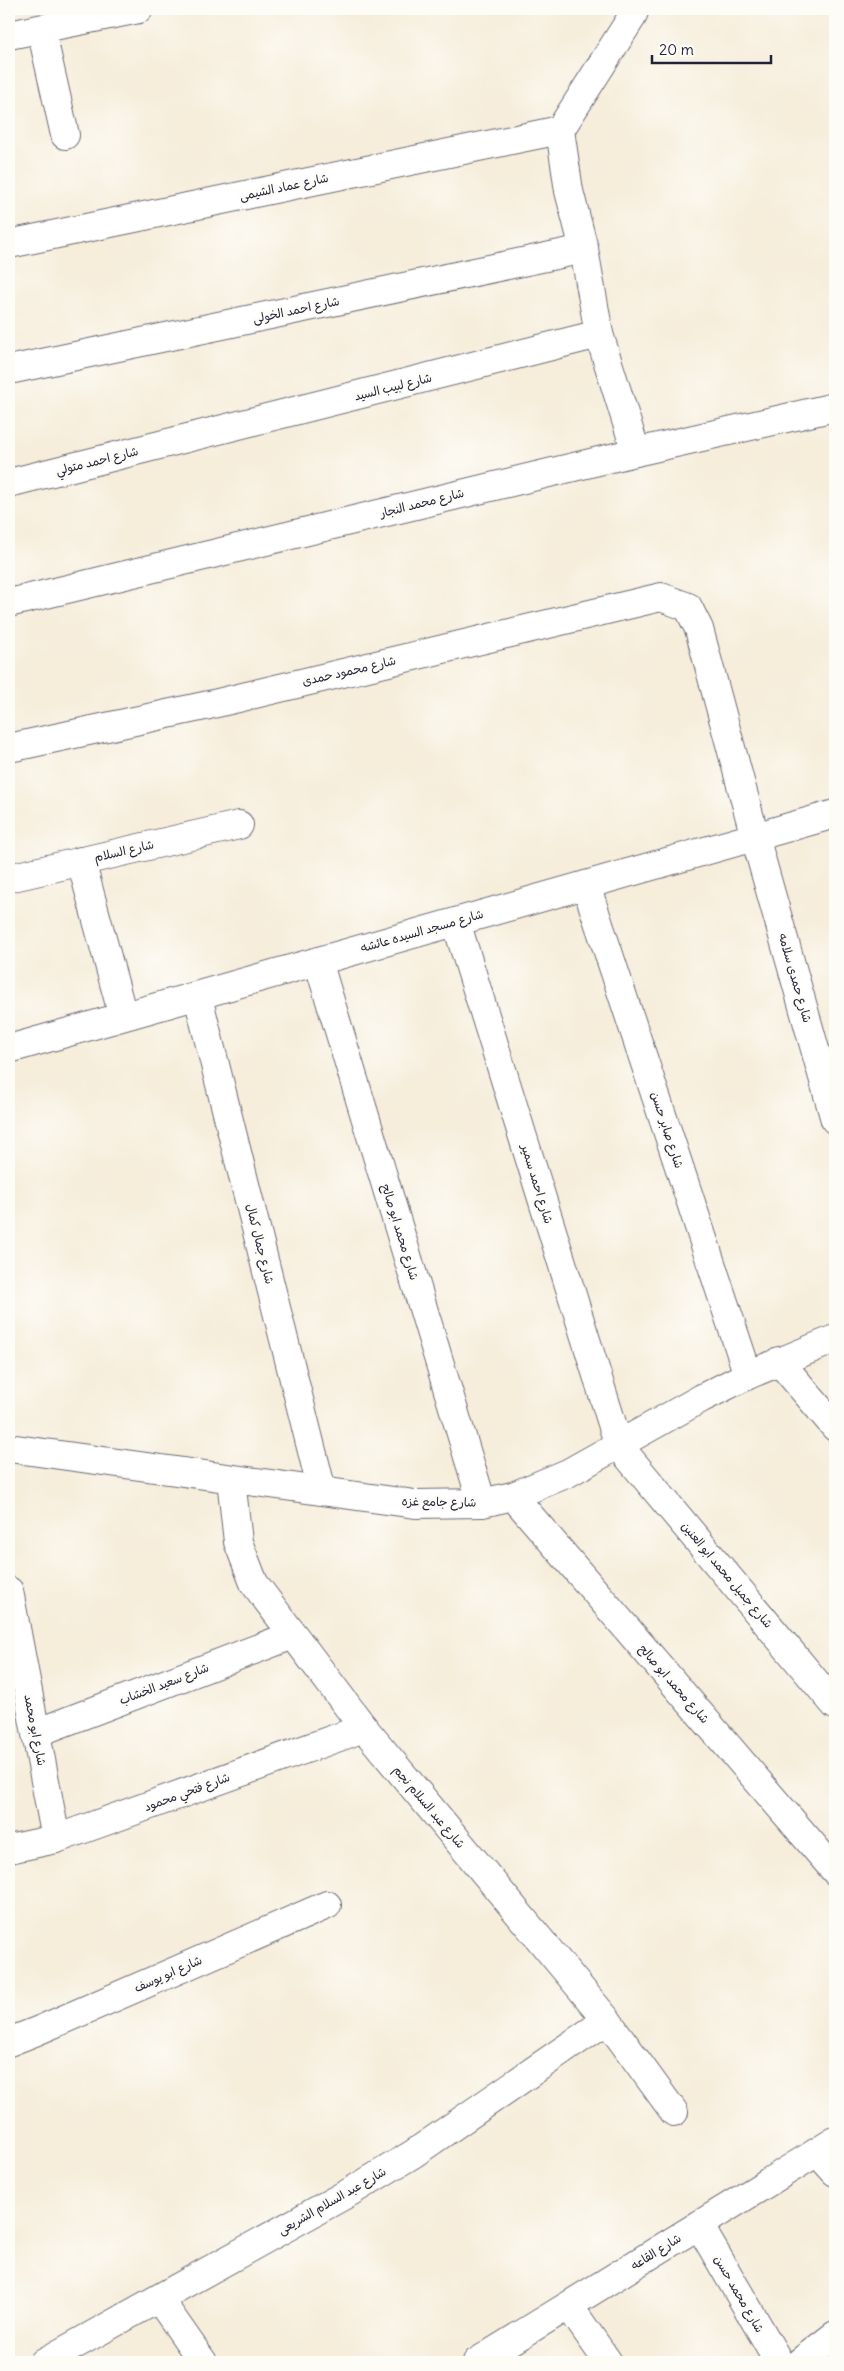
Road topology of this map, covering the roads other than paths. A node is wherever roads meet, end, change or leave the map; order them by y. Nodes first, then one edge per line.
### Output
1 (140, 9) edge
2 (634, 9) edge
3 (41, 29) junction
4 (9, 35) edge
5 (560, 130) junction
6 (66, 135) dead end
7 (9, 244) edge
8 (584, 250) junction
9 (600, 334) junction
10 (9, 370) edge
11 (835, 407) edge
12 (186, 440) joint
13 (636, 452) junction
14 (9, 483) edge
15 (9, 603) edge
16 (688, 607) joint
17 (9, 748) edge
18 (835, 814) edge
19 (239, 825) dead end
20 (755, 837) junction
21 (82, 861) junction
22 (9, 878) edge
23 (586, 885) junction
24 (456, 922) junction
25 (318, 961) junction
26 (198, 997) junction
27 (123, 1016) junction
28 (9, 1049) edge
29 (835, 1120) edge
30 (835, 1339) edge
31 (779, 1362) junction
32 (748, 1375) junction
33 (835, 1427) edge
34 (619, 1446) junction
35 (9, 1448) edge
36 (231, 1479) junction
37 (322, 1491) junction
38 (514, 1496) junction
39 (482, 1503) junction
40 (9, 1591) edge
41 (293, 1636) junction
42 (835, 1705) edge
43 (364, 1728) junction
44 (36, 1733) junction
45 (56, 1838) junction
46 (9, 1849) edge
47 (835, 1871) edge
48 (327, 1905) dead end
49 (607, 2020) junction
50 (9, 2042) edge
51 (674, 2112) dead end
52 (826, 2146) edge
53 (835, 2172) edge
54 (699, 2225) junction
55 (159, 2299) junction
56 (569, 2306) junction
57 (835, 2335) edge
58 (44, 2362) edge
59 (203, 2362) edge
60 (477, 2362) edge
61 (608, 2362) edge
62 (779, 2362) edge
63 (800, 2362) edge

1 - 3 street
2 - 5 street
3 - 4 street
3 - 6 street
5 - 7 street, شارع عماد الشيمى
5 - 8 street
8 - 9 street
8 - 10 street, شارع احمد الخولى
9 - 12 street, شارع لبيب السيد
9 - 13 street
11 - 13 street, شارع محمد النجار
12 - 14 street, شارع احمد متولي
13 - 15 street, شارع محمد النجار
16 - 17 street, شارع محمود حمدى
16 - 20 street, شارع حمدى سلامه
18 - 20 street, شارع مسجد السيده عائشه
19 - 21 street, شارع السلام
20 - 23 street, شارع مسجد السيده عائشه
20 - 29 street, شارع حمدى سلامه
21 - 22 street, شارع السلام
21 - 27 street
23 - 24 street, شارع مسجد السيده عائشه
23 - 32 street, شارع صابر حسن
24 - 25 street, شارع مسجد السيده عائشه
24 - 34 street, شارع احمد سمير
25 - 26 street, شارع مسجد السيده عائشه
25 - 39 street, شارع محمد ابو صالح
26 - 27 street, شارع مسجد السيده عائشه
26 - 37 street, شارع جمال كمال
27 - 28 street, شارع مسجد السيده عائشه
30 - 31 street, شارع جامع غزه
31 - 32 street, شارع جامع غزه
31 - 33 street
32 - 34 street, شارع جامع غزه
34 - 38 street, شارع جامع غزه
34 - 42 street, شارع جميل محمد ابو العنين
35 - 36 street, شارع جامع غزه
36 - 37 street, شارع جامع غزه
36 - 41 street, شارع عبد السلام نجم
37 - 39 street, شارع جامع غزه
38 - 39 street, شارع جامع غزه
38 - 47 street, شارع محمد ابو صالح
40 - 44 street, شارع ابو محمد
41 - 43 street, شارع عبد السلام نجم
41 - 44 street, شارع سعيد الخشاب
43 - 45 street, شارع فتحي محمود
43 - 49 street, شارع عبد السلام نجم
44 - 45 street, شارع ابو محمد
45 - 46 street, شارع فتحي محمود
48 - 50 street, شارع ابو يوسف
49 - 51 street, شارع عبد السلام نجم
49 - 55 street, شارع عبد السلام الشريعى
52 - 53 street
52 - 54 street, شارع القاعه
54 - 56 street, شارع القاعه
54 - 62 street, شارع محمد حسن
55 - 58 street, شارع عبد السلام الشريعى
55 - 59 street
56 - 60 street, شارع القاعه
56 - 61 street
57 - 63 street

